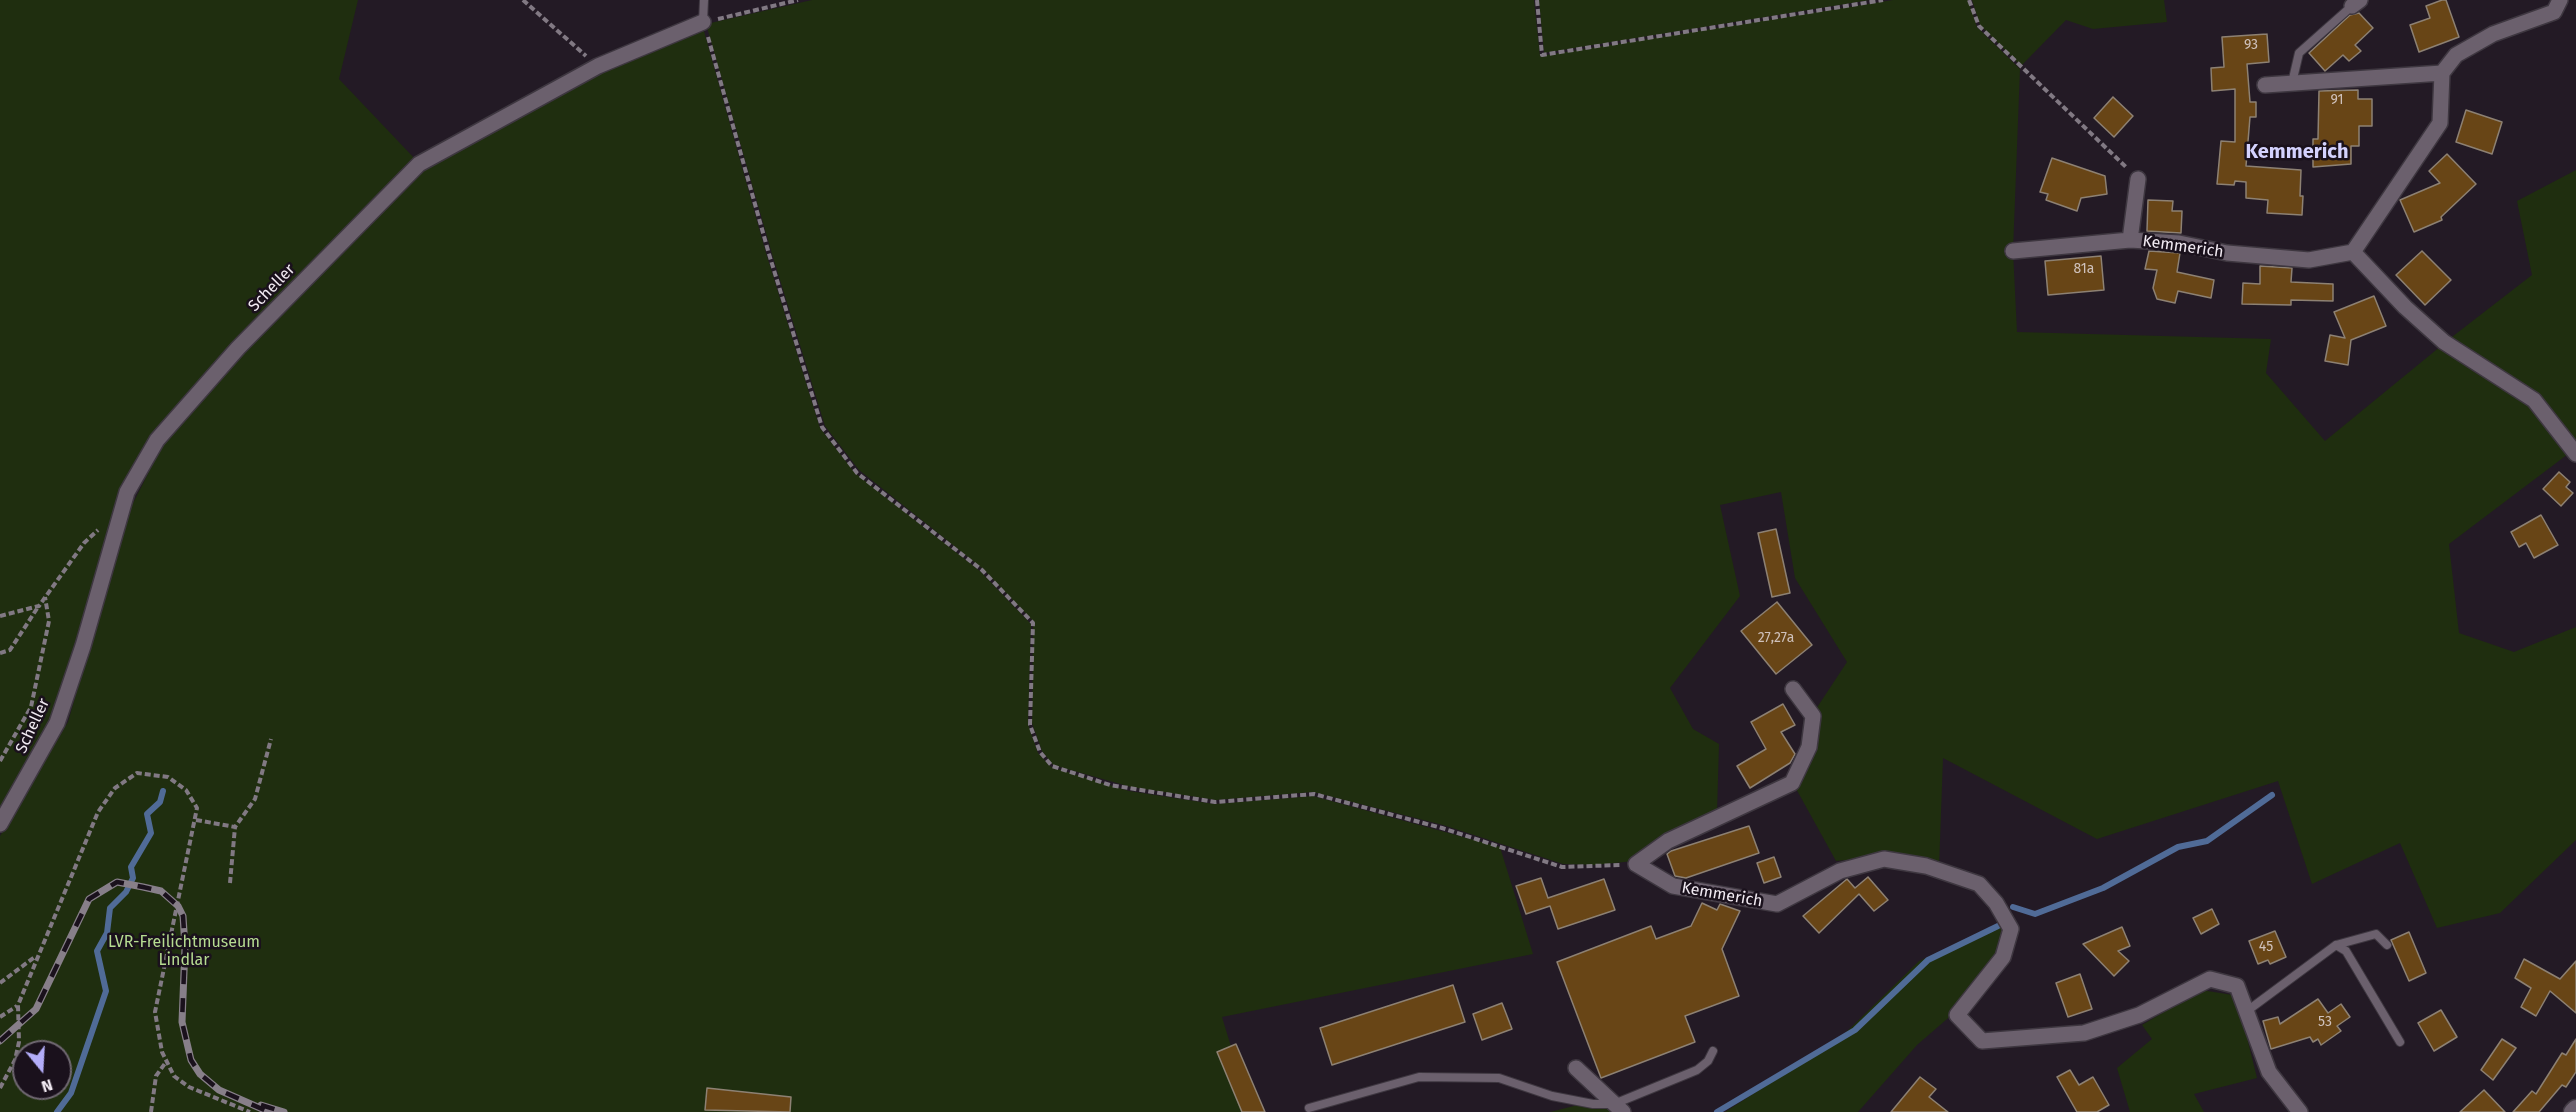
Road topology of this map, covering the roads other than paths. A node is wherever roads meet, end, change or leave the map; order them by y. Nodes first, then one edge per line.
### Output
1 (704, 0) edge
2 (2560, 0) edge
3 (2356, 3) edge
4 (703, 22) joint
5 (2442, 73) junction
6 (2292, 83) junction
7 (2265, 85) dead end
8 (2138, 179) road end
9 (2130, 240) junction
10 (2013, 251) dead end
11 (2353, 252) junction
12 (2576, 454) edge
13 (1793, 689) dead end
14 (0, 824) edge
15 (2336, 945) junction
16 (2387, 945) dead end
17 (2247, 1011) junction
18 (2400, 1042) dead end
19 (1713, 1051) dead end
20 (1576, 1068) dead end
21 (1309, 1108) dead end
22 (1619, 1108) edge
23 (2300, 1112) edge

1 - 4 lane
2 - 5 street
3 - 6 lane
4 - 14 street, Scheller
5 - 6 street
5 - 11 street
6 - 7 street
8 - 9 street
9 - 10 street, Kemmerich
9 - 11 street, Kemmerich
11 - 12 street
13 - 17 street, Kemmerich
15 - 16 lane
15 - 17 lane
15 - 18 lane
17 - 23 street, Kemmerich
19 - 22 lane
20 - 22 street
21 - 22 lane

